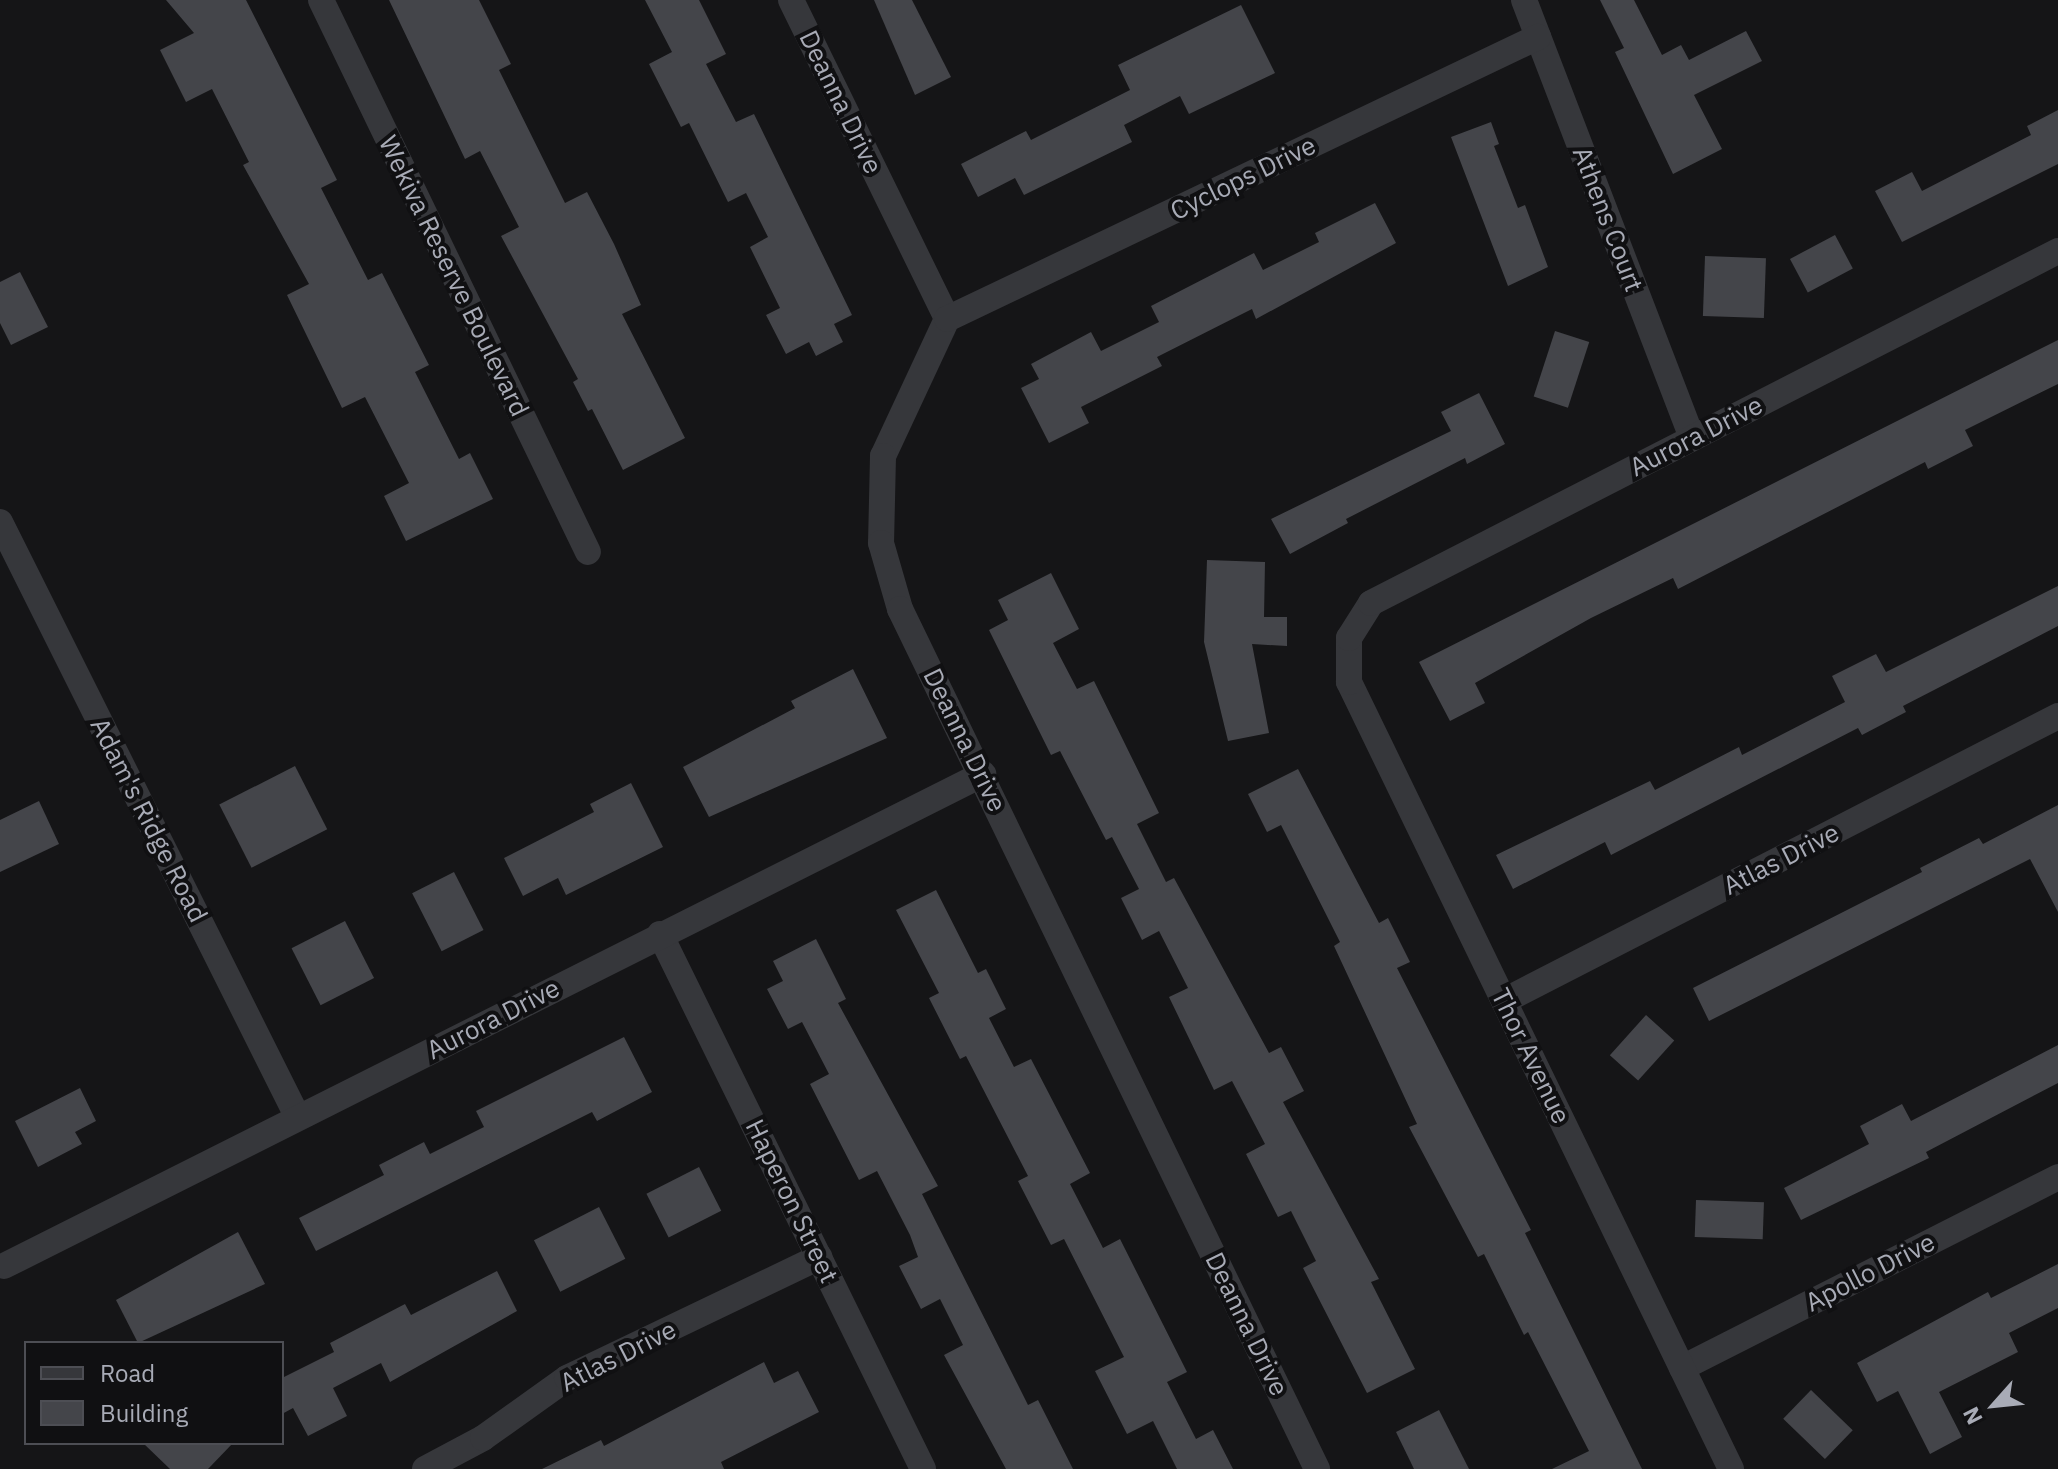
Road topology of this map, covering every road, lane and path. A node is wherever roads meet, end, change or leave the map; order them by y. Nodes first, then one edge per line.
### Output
1 (321, 0) edge
2 (791, 0) edge
3 (1524, 0) edge
4 (1538, 37) junction
5 (2058, 251) edge
6 (947, 319) junction
7 (1692, 438) junction
8 (0, 522) edge
9 (588, 552) dead end
10 (1349, 638) joint
11 (2058, 716) edge
12 (983, 774) junction
13 (660, 934) junction
14 (1504, 1001) junction
15 (298, 1118) junction
16 (2058, 1177) edge
17 (819, 1257) junction
18 (4, 1266) dead end
19 (1682, 1368) junction
20 (425, 1469) edge
21 (923, 1469) edge
22 (1317, 1469) edge
23 (1731, 1469) edge

1 - 9 street, Wekiva Reserve Boulevard
2 - 6 street, Deanna Drive
3 - 4 street, Athens Court
4 - 6 street, Cyclops Drive
4 - 7 street, Athens Court
5 - 7 street, Aurora Drive
6 - 12 street, Deanna Drive
7 - 10 street, Aurora Drive
8 - 15 street, Adam's Ridge Road
10 - 14 street, Thor Avenue
11 - 14 street, Atlas Drive
12 - 13 street, Aurora Drive
12 - 22 street, Deanna Drive
13 - 15 street, Aurora Drive
13 - 17 street, Haperon Street
14 - 19 street, Thor Avenue
15 - 18 street, Aurora Drive
16 - 19 street, Apollo Drive
17 - 20 street, Atlas Drive
17 - 21 street, Haperon Street
19 - 23 street, Thor Avenue

